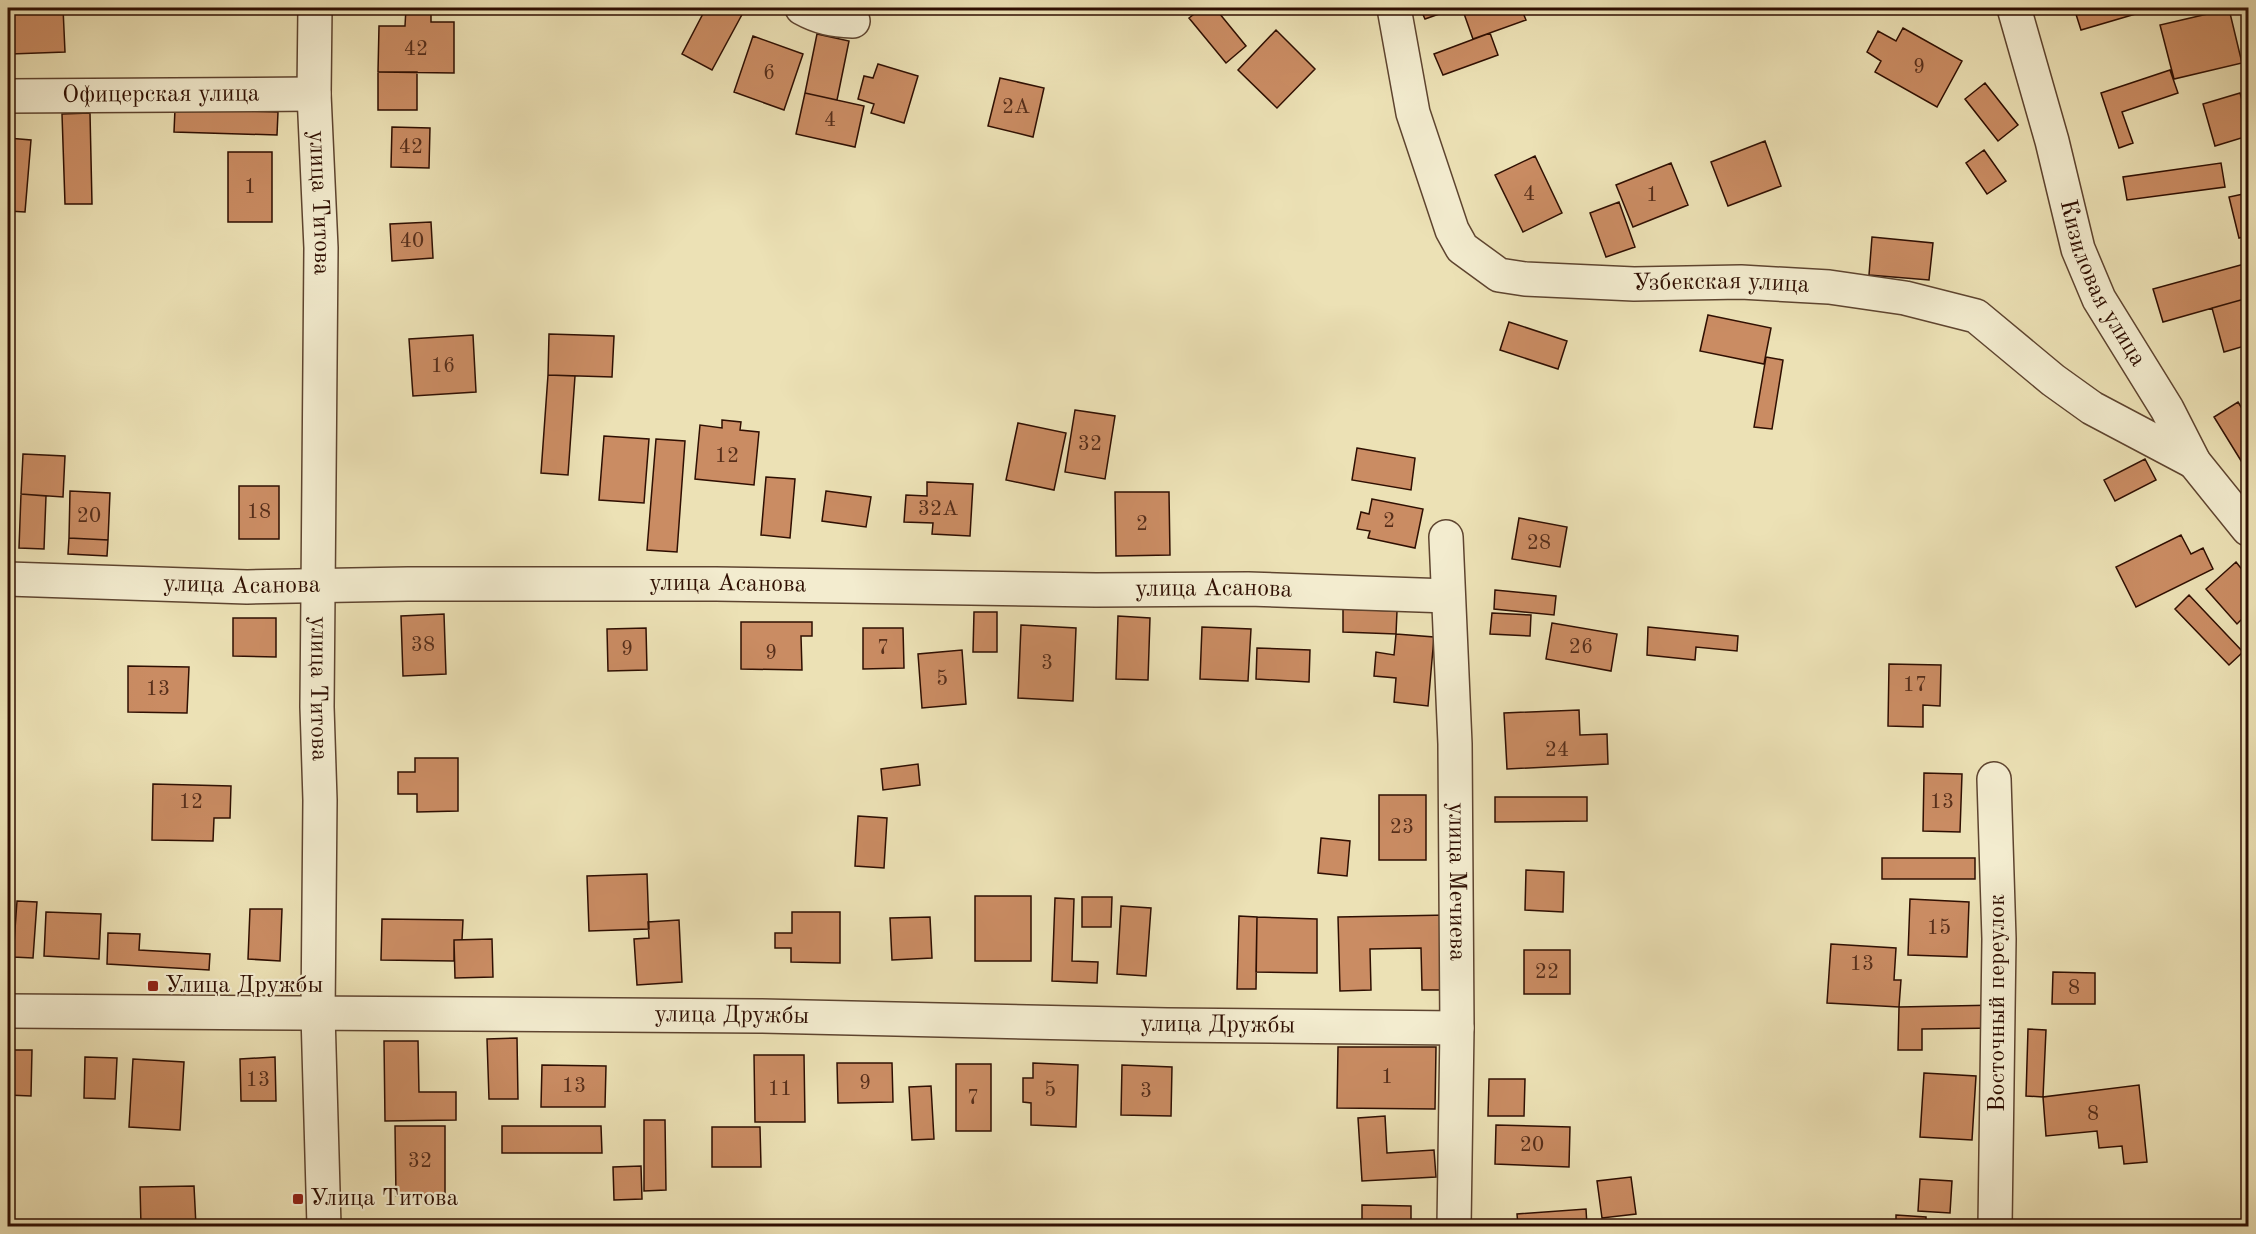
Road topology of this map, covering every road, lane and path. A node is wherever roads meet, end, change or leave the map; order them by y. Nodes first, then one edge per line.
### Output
1 (315, 8) edge
2 (802, 8) edge
3 (1394, 8) edge
4 (2014, 8) edge
5 (853, 21) dead end
6 (314, 94) junction
7 (8, 96) edge
8 (2194, 462) junction
9 (2248, 529) edge
10 (1446, 537) dead end
11 (8, 579) edge
12 (318, 587) junction
13 (1448, 596) junction
14 (1994, 779) dead end
15 (8, 1011) edge
16 (318, 1014) junction
17 (1457, 1028) junction
18 (324, 1227) edge
19 (1454, 1227) edge
20 (1995, 1227) edge

1 - 6 street, улица Титова
2 - 5 street
3 - 8 street, Узбекская улица
4 - 8 street, Кизиловая улица
6 - 7 street, Офицерская улица
6 - 12 street, улица Титова
8 - 9 street, Кизиловая улица
10 - 13 street, улица Мечиева
11 - 12 street, улица Асанова
12 - 13 street, улица Асанова
12 - 16 street, улица Титова
13 - 17 street, улица Мечиева
14 - 20 street, Восточный переулок
15 - 16 street, улица Дружбы
16 - 17 street, улица Дружбы
16 - 18 street, улица Титова
17 - 19 street, улица Мечиева

